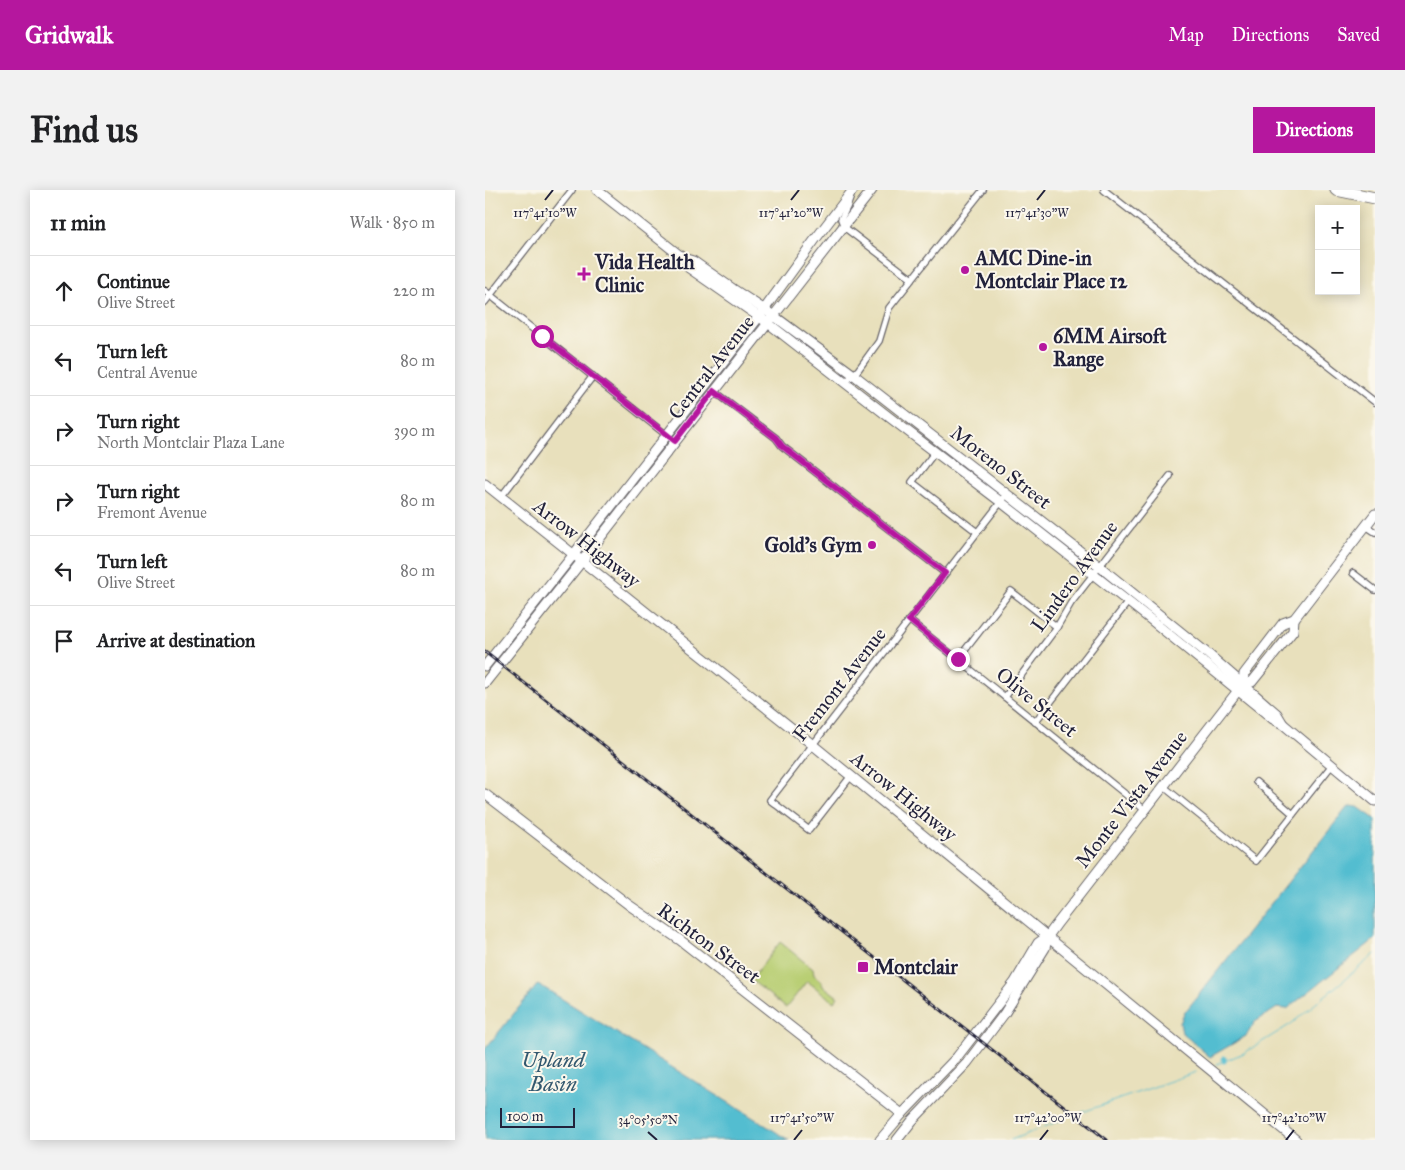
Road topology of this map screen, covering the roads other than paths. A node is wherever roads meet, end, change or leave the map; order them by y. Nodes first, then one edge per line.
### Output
1 (572, 190) edge
2 (597, 190) edge
3 (872, 190) edge
4 (983, 190) edge
5 (1104, 190) edge
6 (1337, 190) edge
7 (853, 191) edge
8 (1375, 198) edge
9 (1375, 205) edge
10 (844, 227) junction
11 (911, 278) junction
12 (487, 293) edge
13 (485, 302) edge
14 (761, 313) junction
15 (771, 320) junction
16 (854, 375) junction
17 (593, 376) junction
18 (845, 383) junction
19 (714, 391) junction
20 (1375, 402) edge
21 (666, 435) junction
22 (675, 441) junction
23 (935, 452) junction
24 (1170, 476) dead end
25 (485, 484) edge
26 (1007, 494) junction
27 (501, 496) junction
28 (1001, 502) junction
29 (1375, 514) edge
30 (1366, 526) junction
31 (977, 532) junction
32 (1375, 532) edge
33 (574, 554) junction
34 (582, 561) junction
35 (1099, 566) junction
36 (945, 573) junction
37 (1353, 573) dead end
38 (1093, 574) junction
39 (1375, 590) edge
40 (1128, 602) junction
41 (909, 620) junction
42 (1057, 627) junction
43 (958, 659) junction
44 (485, 666) edge
45 (485, 683) edge
46 (1240, 687) junction
47 (1005, 696) junction
48 (1035, 722) junction
49 (813, 744) junction
50 (1332, 765) junction
51 (851, 776) junction
52 (1256, 782) dead end
53 (1163, 786) junction
54 (485, 794) edge
55 (1375, 800) edge
56 (1145, 810) junction
57 (1293, 814) junction
58 (1048, 936) junction
59 (903, 1114) junction
60 (912, 1121) junction
61 (880, 1140) edge
62 (897, 1140) edge
63 (1296, 1140) edge

1 - 12 street
2 - 14 main road, Moreno Street
3 - 10 main road, Central Avenue
4 - 11 street
5 - 20 street
6 - 8 highway
6 - 9 highway
7 - 10 street
7 - 14 main road, Central Avenue
10 - 11 street
10 - 15 main road, Central Avenue
11 - 16 street
12 - 13 street
12 - 17 street
14 - 15 main road, Moreno Street
14 - 21 main road, Central Avenue
15 - 16 main road, Moreno Street
15 - 18 main road, Moreno Street
15 - 19 main road, Central Avenue
16 - 18 street
16 - 26 main road, Moreno Street
17 - 21 street
17 - 27 street
18 - 23 main road, Moreno Street
19 - 22 main road, Central Avenue
19 - 36 street
21 - 22 street
21 - 33 main road, Central Avenue
22 - 34 main road, Central Avenue
23 - 28 main road, Moreno Street
23 - 31 street
24 - 35 street, Lindero Avenue
25 - 27 main road, Arrow Highway
26 - 28 street, Fremont Avenue
26 - 35 main road, Moreno Street
27 - 33 main road, Arrow Highway
28 - 31 street, Fremont Avenue
28 - 38 main road, Moreno Street
29 - 30 main road, Monte Vista Avenue
30 - 32 street
30 - 46 main road, Monte Vista Avenue
31 - 36 street, Fremont Avenue
33 - 34 main road, Arrow Highway
33 - 44 main road, Central Avenue
34 - 45 main road, Central Avenue
34 - 49 main road, Arrow Highway
35 - 38 street, Lindero Avenue
35 - 46 main road, Moreno Street
36 - 41 street, Fremont Avenue
37 - 39 street
38 - 40 main road, Moreno Street
38 - 42 street, Lindero Avenue
40 - 46 main road, Moreno Street
40 - 48 street
41 - 43 street, Olive Street
41 - 49 street, Fremont Avenue
42 - 43 street
42 - 47 street, Lindero Avenue
43 - 47 street, Olive Street
46 - 50 main road, Moreno Street
46 - 53 main road, Monte Vista Avenue
47 - 48 street, Olive Street
48 - 56 street, Olive Street
49 - 51 main road, Arrow Highway
49 - 51 street, Fremont Avenue
50 - 55 main road, Moreno Street
50 - 57 street
51 - 58 main road, Arrow Highway
52 - 57 street
53 - 56 main road, Monte Vista Avenue
53 - 57 street
54 - 59 main road, Richton Street
56 - 58 main road, Monte Vista Avenue
58 - 59 main road, Monte Vista Avenue
58 - 60 main road, Monte Vista Avenue
58 - 63 main road, Arrow Highway
59 - 60 street, Richton Street
59 - 61 main road, Monte Vista Avenue
60 - 62 main road, Monte Vista Avenue

